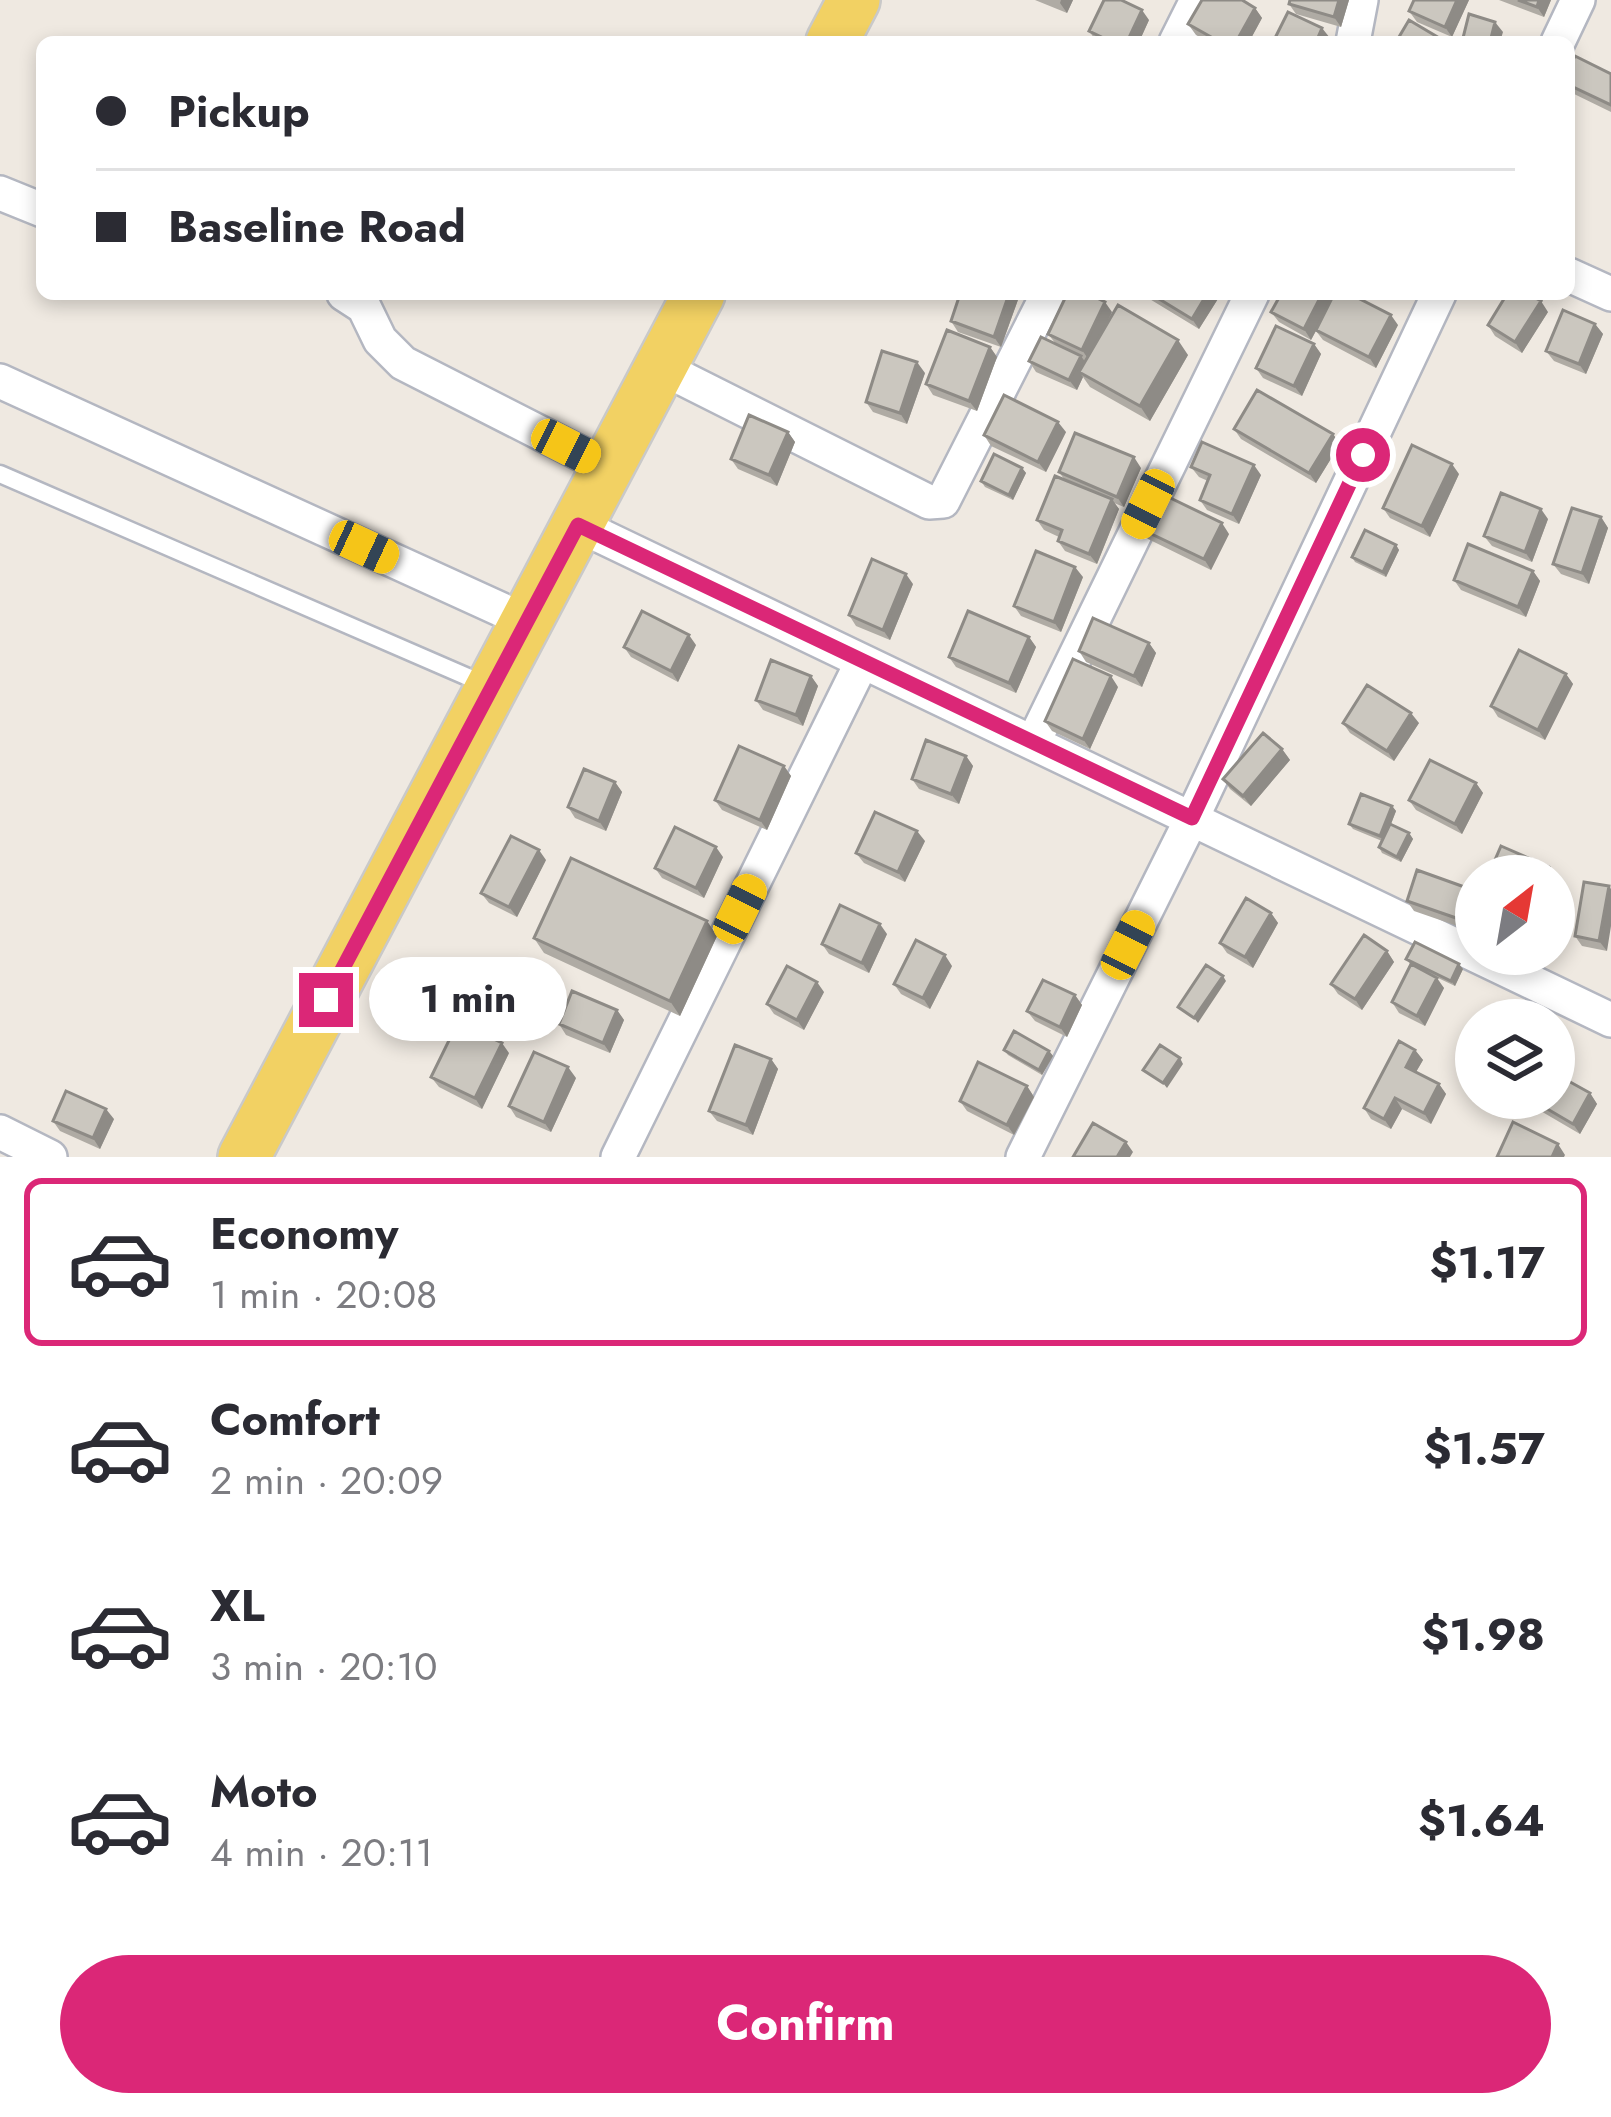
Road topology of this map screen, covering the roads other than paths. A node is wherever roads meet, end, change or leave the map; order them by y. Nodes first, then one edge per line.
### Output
1 (854, 0) edge
2 (1197, 0) edge
3 (1361, 0) edge
4 (1578, 0) edge
5 (835, 36) edge
6 (1179, 36) edge
7 (1354, 36) edge
8 (1561, 36) edge
9 (0, 193) edge
10 (36, 208) edge
11 (1575, 278) edge
12 (1611, 294) edge
13 (353, 300) edge
14 (696, 300) edge
15 (1045, 300) edge
16 (1249, 300) edge
17 (1436, 300) edge
18 (661, 367) junction
19 (0, 381) edge
20 (607, 467) junction
21 (0, 474) edge
22 (578, 525) junction
23 (526, 620) junction
24 (862, 662) junction
25 (490, 686) junction
26 (1033, 743) junction
27 (1192, 818) junction
28 (1611, 1020) edge
29 (0, 1132) edge
30 (50, 1157) edge
31 (244, 1157) edge
32 (618, 1157) edge
33 (1023, 1157) edge

1 - 5 main road
2 - 6 street
3 - 7 street
4 - 8 street
9 - 10 street
11 - 12 street
13 - 20 street
14 - 18 main road
15 - 18 street
16 - 26 street
17 - 27 street
18 - 20 main road
19 - 23 street
20 - 22 main road
21 - 25 lane
22 - 23 main road
22 - 24 street
23 - 25 main road
24 - 26 street
24 - 32 street
25 - 31 main road
26 - 27 street
27 - 28 street
27 - 33 street
29 - 30 street

